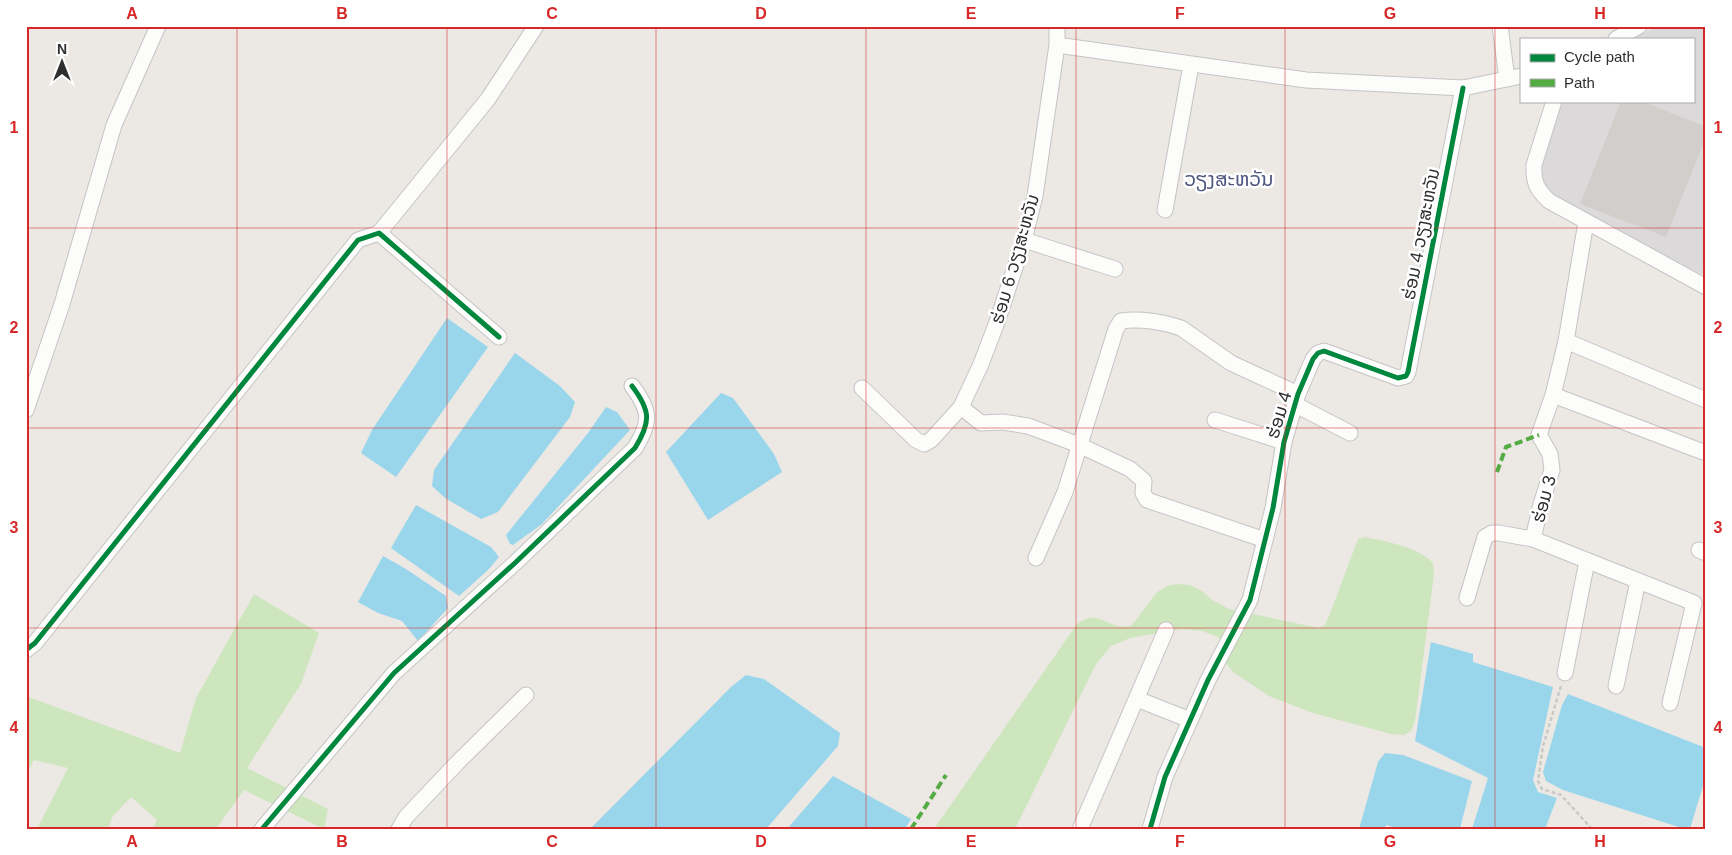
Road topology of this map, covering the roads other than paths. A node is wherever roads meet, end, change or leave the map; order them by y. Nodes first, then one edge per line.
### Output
1 (158, 26) edge
2 (536, 26) edge
3 (1057, 26) edge
4 (1500, 26) edge
5 (1639, 26) edge
6 (1618, 38) edge
7 (1057, 45) junction
8 (1191, 65) junction
9 (1514, 78) edge
10 (1463, 88) junction
11 (1554, 102) edge
12 (1166, 210) dead end
13 (1586, 222) junction
14 (379, 233) junction
15 (1024, 240) junction
16 (1116, 269) dead end
17 (1706, 287) edge
18 (498, 337) dead end
19 (1566, 341) junction
20 (1398, 378) joint
21 (632, 386) dead end
22 (862, 388) dead end
23 (1553, 395) junction
24 (1297, 400) junction
25 (1706, 400) edge
26 (961, 406) junction
27 (26, 410) edge
28 (1215, 420) dead end
29 (1350, 433) dead end
30 (1284, 442) junction
31 (1079, 445) junction
32 (1706, 453) edge
33 (1533, 539) junction
34 (1265, 540) junction
35 (1036, 558) dead end
36 (1587, 561) junction
37 (1638, 581) junction
38 (1468, 598) dead end
39 (1700, 606) edge
40 (1166, 630) dead end
41 (26, 650) edge
42 (1565, 673) road end
43 (1616, 686) dead end
44 (526, 695) dead end
45 (1136, 699) junction
46 (1670, 702) dead end
47 (1190, 720) junction
48 (262, 829) edge
49 (399, 829) edge
50 (1080, 829) edge
51 (1150, 829) edge

1 - 27 street
2 - 14 street
3 - 7 street, ຮ່ອມ 6 ວຽງສະຫວັນ
4 - 9 street
5 - 6 street
7 - 8 street
7 - 15 street, ຮ່ອມ 6 ວຽງສະຫວັນ
8 - 10 street
8 - 12 street
9 - 10 street
10 - 20 street, ຮ່ອມ 4 ວຽງສະຫວັນ
11 - 13 street
13 - 17 street
13 - 19 street, ຮ່ອມ 3
14 - 18 street
14 - 41 street
15 - 16 street
15 - 26 street, ຮ່ອມ 6 ວຽງສະຫວັນ
19 - 23 street, ຮ່ອມ 3
19 - 25 street
20 - 24 street, ຮ່ອມ 4
21 - 48 street
22 - 26 street, ຮ່ອມ 6 ວຽງສະຫວັນ
23 - 32 street
23 - 33 street, ຮ່ອມ 3
24 - 29 street
24 - 30 street, ຮ່ອມ 4
24 - 31 street
26 - 31 street
28 - 30 street
30 - 34 street, ຮ່ອມ 4
31 - 34 street
31 - 35 street
33 - 36 street, ຮ່ອມ 3
33 - 38 street
34 - 47 street, ຮ່ອມ 4
36 - 37 street, ຮ່ອມ 3
36 - 42 street
37 - 39 street, ຮ່ອມ 3
37 - 43 street
39 - 46 street, ຮ່ອມ 3
40 - 45 street
44 - 49 street
45 - 47 street
45 - 50 street
47 - 51 street, ຮ່ອມ 4

